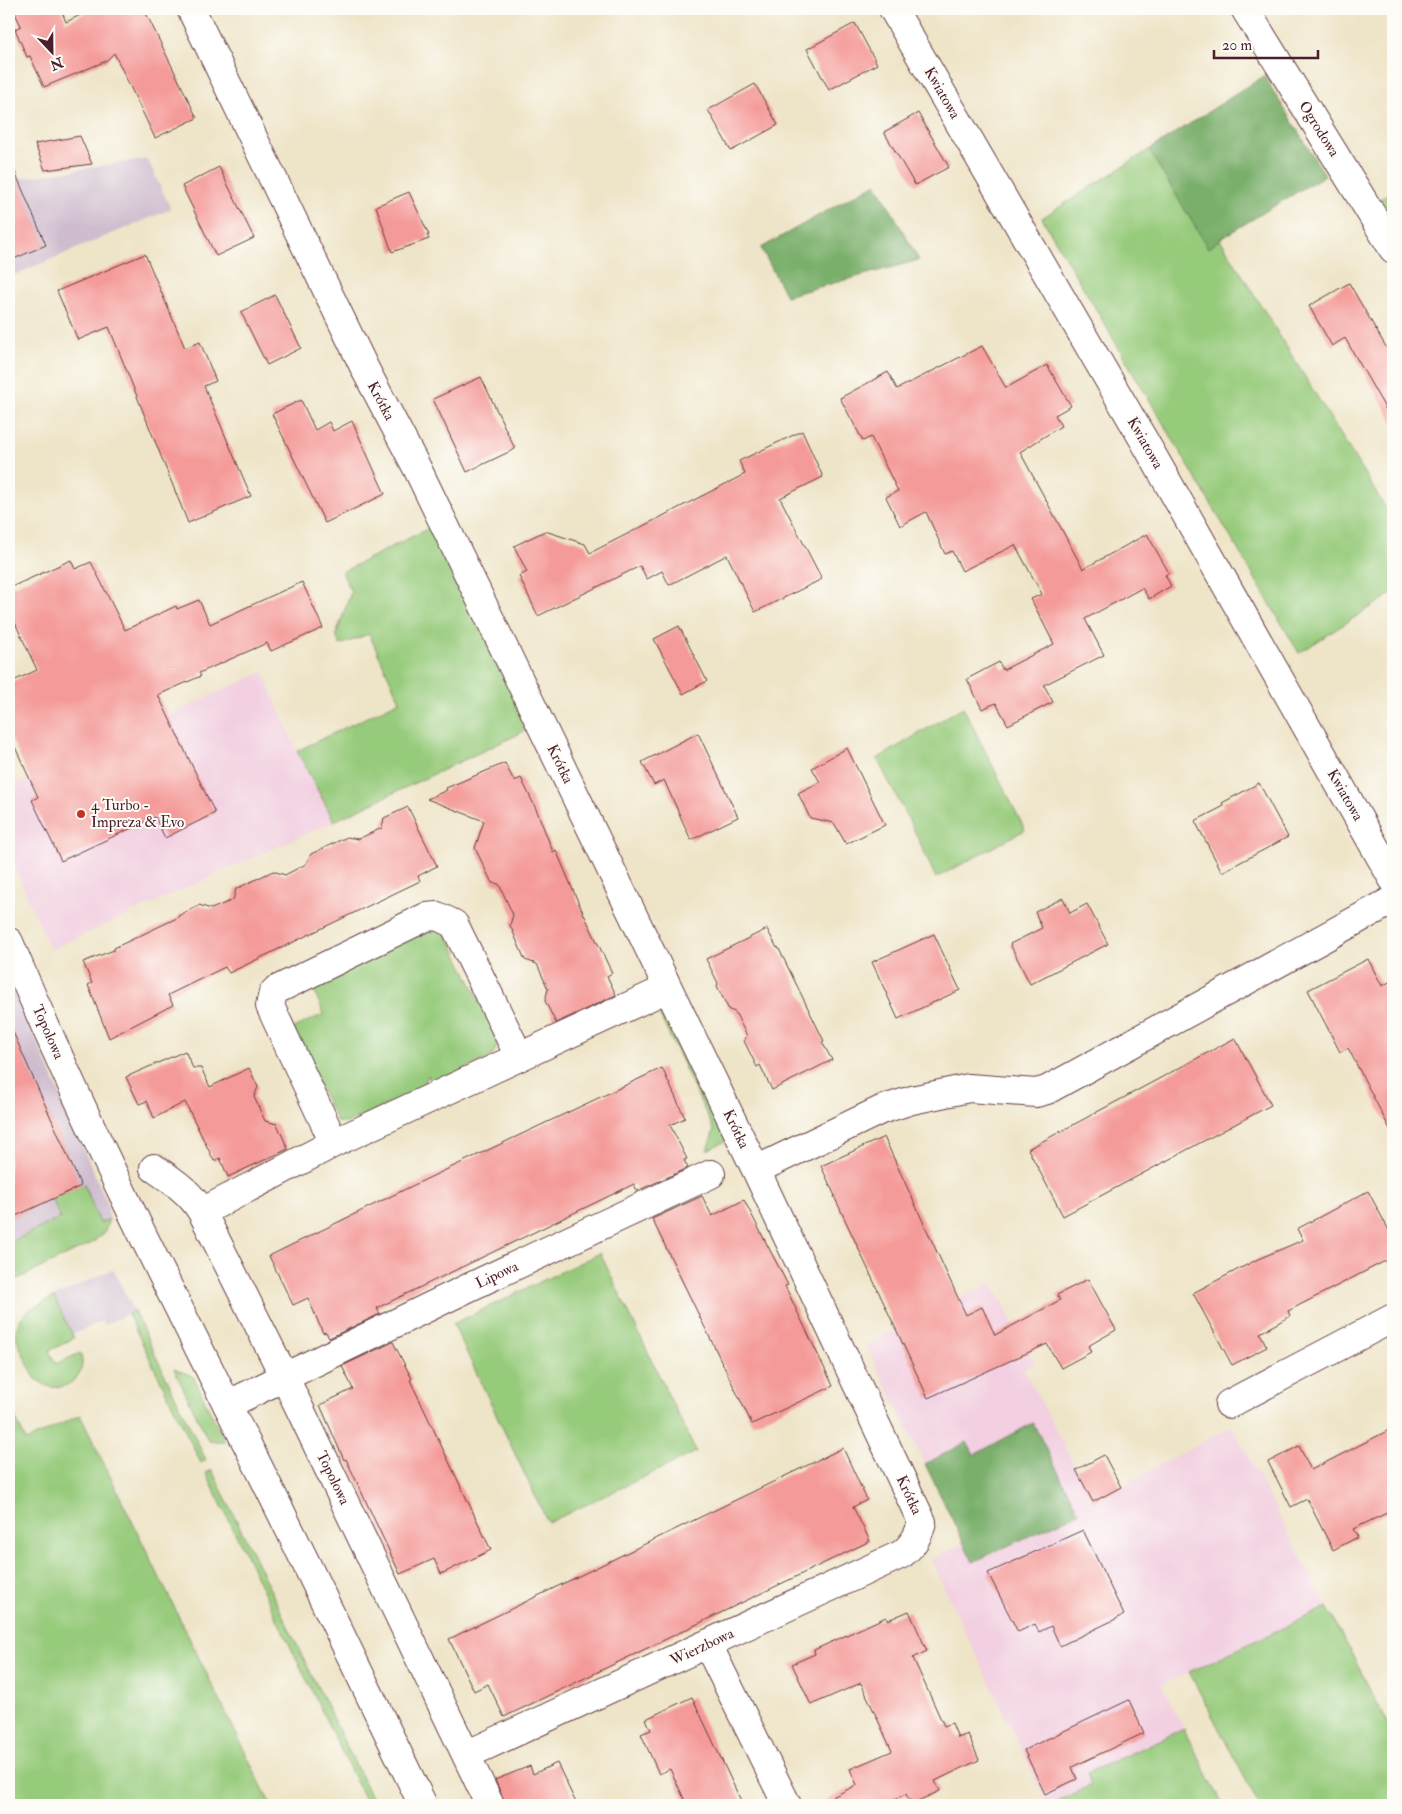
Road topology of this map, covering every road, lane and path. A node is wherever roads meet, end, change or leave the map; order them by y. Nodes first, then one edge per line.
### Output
1 (191, 9) edge
2 (893, 9) edge
3 (1244, 9) edge
4 (1393, 249) edge
5 (1393, 879) edge
6 (1393, 900) edge
7 (9, 942) edge
8 (668, 988) junction
9 (519, 1056) junction
10 (334, 1143) junction
11 (154, 1168) dead end
12 (756, 1170) junction
13 (711, 1174) dead end
14 (202, 1212) junction
15 (1393, 1318) edge
16 (285, 1378) junction
17 (1230, 1404) dead end
18 (227, 1406) junction
19 (922, 1522) joint
20 (708, 1645) junction
21 (466, 1755) junction
22 (423, 1805) edge
23 (490, 1805) edge
24 (787, 1805) edge

1 - 8 street, Krótka
2 - 5 street, Kwiatowa
3 - 4 street, Ogrodowa
6 - 12 street
7 - 18 street, Topolowa
8 - 9 street
8 - 12 street, Krótka
9 - 10 street
9 - 10 street
10 - 14 street
11 - 14 street, Topolowa
12 - 19 street, Krótka
13 - 16 street, Lipowa
14 - 16 street, Topolowa
15 - 17 street
16 - 18 street, Lipowa
16 - 21 street, Topolowa
18 - 22 street, Topolowa
19 - 20 street, Wierzbowa
20 - 21 street, Wierzbowa
20 - 24 street
21 - 23 street, Topolowa

